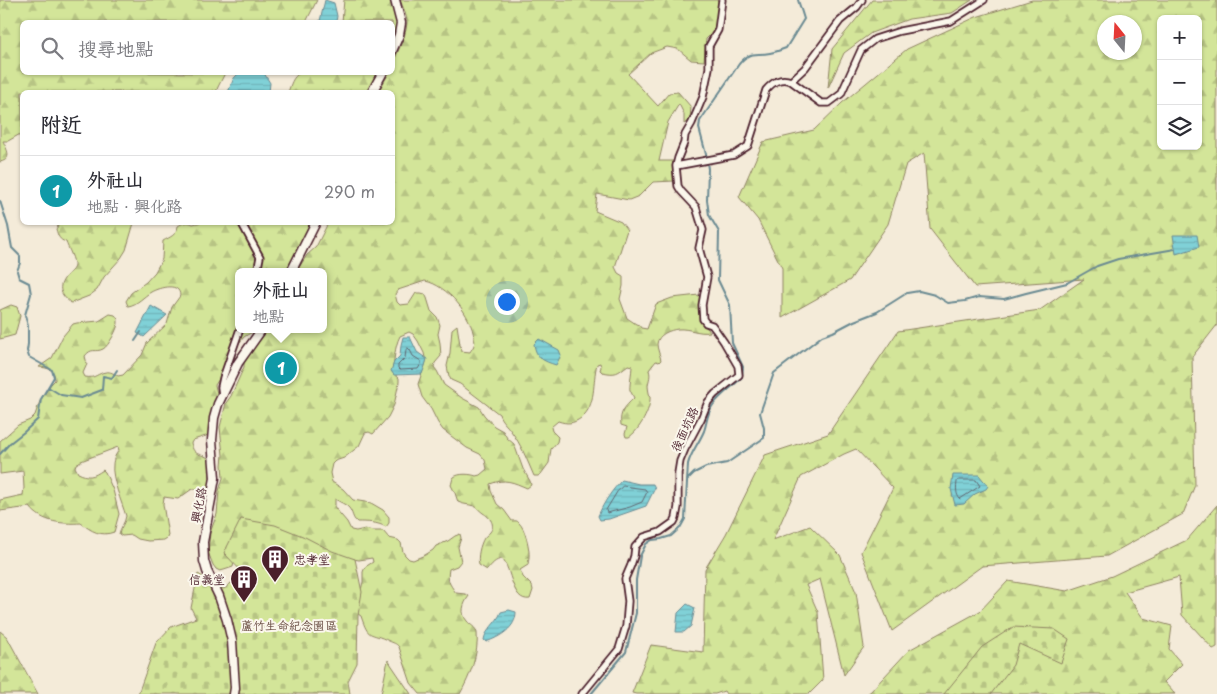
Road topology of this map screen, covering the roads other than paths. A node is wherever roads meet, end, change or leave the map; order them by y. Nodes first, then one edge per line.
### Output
1 (395, 0) edge
2 (722, 0) edge
3 (862, 0) edge
4 (984, 0) edge
5 (395, 44) edge
6 (381, 75) edge
7 (791, 81) junction
8 (373, 90) edge
9 (676, 166) junction
10 (243, 225) edge
11 (315, 225) edge
12 (258, 268) edge
13 (294, 268) edge
14 (239, 333) edge
15 (259, 333) edge
16 (222, 395) junction
17 (234, 694) edge
18 (582, 694) edge

1 - 5 street
2 - 9 street, 後面坑路
3 - 7 street
4 - 7 street
6 - 8 street
7 - 9 street
9 - 18 street, 後面坑路
10 - 12 street
11 - 13 street
14 - 16 street
15 - 16 street, 興化路
16 - 17 street, 興化路

